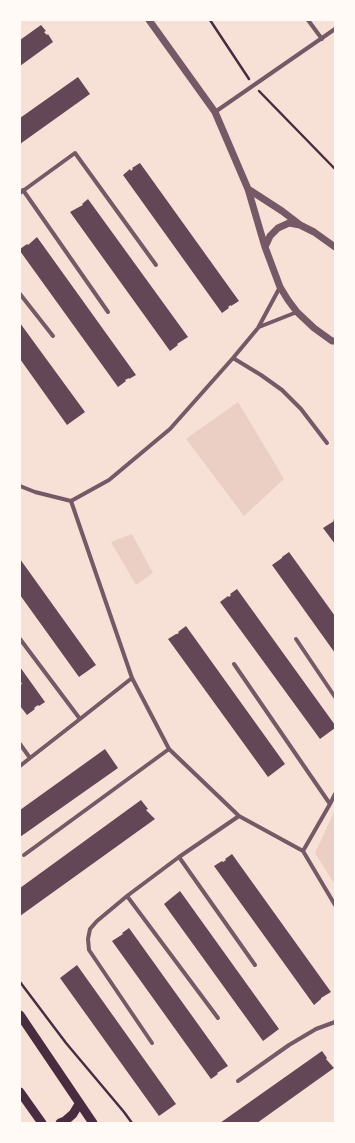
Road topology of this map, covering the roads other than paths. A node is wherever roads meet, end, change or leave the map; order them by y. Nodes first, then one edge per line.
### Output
1 (149, 20) edge
2 (308, 20) edge
3 (335, 29) edge
4 (322, 39) junction
5 (215, 112) junction
6 (248, 189) junction
7 (22, 191) edge
8 (300, 225) junction
9 (335, 246) edge
10 (265, 247) junction
11 (156, 265) dead end
12 (280, 288) junction
13 (20, 294) edge
14 (108, 312) dead end
15 (297, 312) junction
16 (258, 328) junction
17 (52, 336) dead end
18 (334, 342) edge
19 (233, 358) junction
20 (327, 443) dead end
21 (20, 486) edge
22 (71, 501) junction
23 (20, 639) edge
24 (296, 639) dead end
25 (234, 664) dead end
26 (132, 678) junction
27 (335, 697) edge
28 (80, 719) junction
29 (20, 744) edge
30 (169, 749) junction
31 (30, 758) junction
32 (20, 766) edge
33 (335, 794) edge
34 (330, 804) junction
35 (238, 816) junction
36 (303, 850) junction
37 (24, 854) dead end
38 (179, 857) junction
39 (127, 896) junction
40 (335, 905) edge
41 (255, 965) dead end
42 (20, 1015) edge
43 (218, 1018) dead end
44 (335, 1022) edge
45 (152, 1043) dead end
46 (238, 1080) dead end
47 (20, 1092) edge
48 (79, 1104) junction
49 (42, 1123) edge
50 (60, 1123) edge
51 (93, 1123) edge

1 - 5 street
2 - 4 street
3 - 4 street
4 - 5 street
5 - 6 street
6 - 8 street
6 - 10 street
7 - 11 street
7 - 14 street
8 - 9 street
8 - 10 street
10 - 12 street
12 - 15 street
12 - 16 street
13 - 17 street
15 - 16 street
15 - 18 street
16 - 19 street
19 - 20 street
19 - 22 street
21 - 22 street
22 - 26 street
23 - 28 street
24 - 27 street
25 - 34 street
26 - 28 street
26 - 30 street
28 - 31 street
29 - 31 street
30 - 35 street
30 - 37 street
31 - 32 street
33 - 34 street
34 - 36 street
35 - 36 street
35 - 38 street
36 - 40 street
38 - 39 street
38 - 41 street
39 - 43 street
39 - 45 street
42 - 48 main road
44 - 46 street
47 - 49 main road
48 - 50 main road
48 - 51 main road

